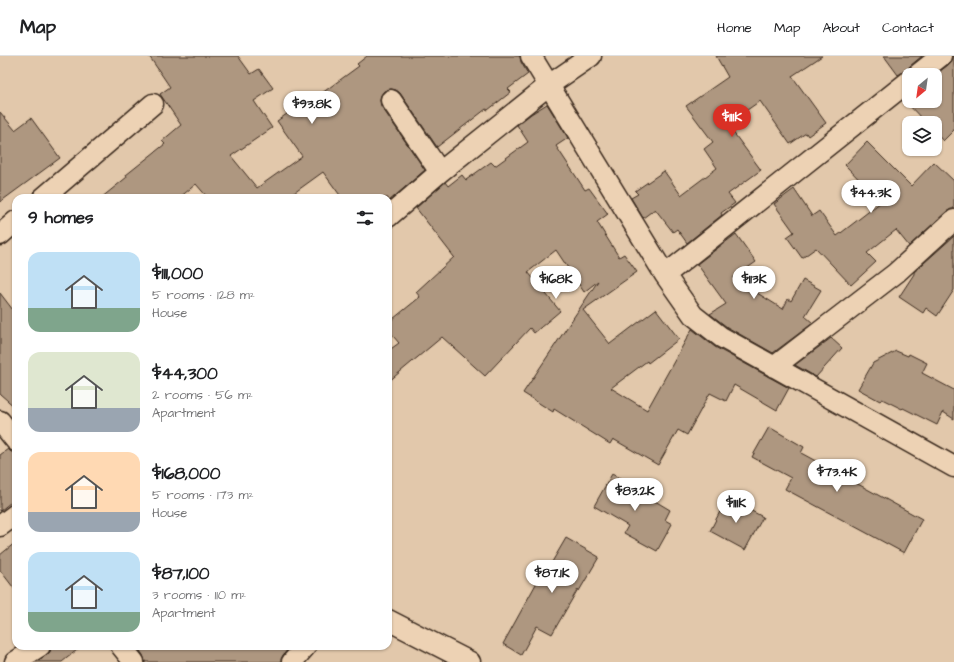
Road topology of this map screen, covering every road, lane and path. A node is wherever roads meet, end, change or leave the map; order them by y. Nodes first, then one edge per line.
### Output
1 (531, 56) edge
2 (591, 56) edge
3 (941, 56) edge
4 (926, 68) edge
5 (549, 85) junction
6 (902, 87) edge
7 (391, 100) dead end
8 (154, 104) dead end
9 (440, 172) junction
10 (48, 194) edge
11 (392, 214) edge
12 (954, 220) edge
13 (12, 224) edge
14 (0, 235) edge
15 (665, 274) junction
16 (774, 367) junction
17 (0, 421) edge
18 (12, 436) edge
19 (954, 466) edge
20 (12, 517) edge
21 (0, 526) edge
22 (392, 622) edge
23 (34, 650) edge
24 (124, 650) edge
25 (302, 650) edge
26 (460, 660) edge
27 (15, 662) edge
28 (134, 662) edge
29 (292, 662) edge

1 - 5 street
2 - 5 street
3 - 4 street
5 - 9 street
5 - 15 street
6 - 15 street
7 - 9 street
8 - 10 street
9 - 11 street
12 - 16 street
13 - 14 street
15 - 16 street
16 - 19 street
17 - 18 street
20 - 21 street
22 - 26 street
23 - 27 street
24 - 28 street
25 - 29 street

